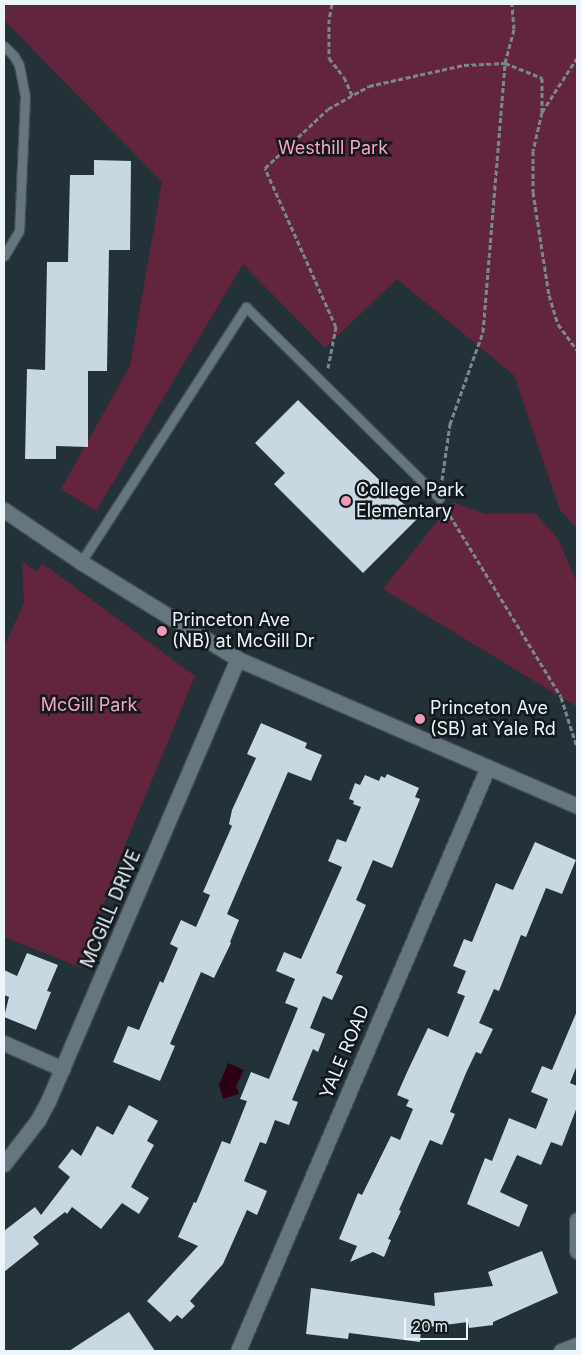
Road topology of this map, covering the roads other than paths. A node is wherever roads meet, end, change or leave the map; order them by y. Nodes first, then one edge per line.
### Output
1 (4, 46) edge
2 (4, 256) edge
3 (439, 498) road end
4 (4, 510) edge
5 (81, 562) junction
6 (238, 659) junction
7 (488, 768) junction
8 (577, 806) edge
9 (4, 1043) edge
10 (63, 1069) junction
11 (4, 1164) edge
12 (577, 1220) edge
13 (577, 1250) edge
14 (577, 1345) edge
15 (238, 1351) edge
16 (560, 1351) edge

1 - 2 lane
3 - 5 lane
4 - 5 street
5 - 6 street
6 - 7 street
6 - 10 street, MCGILL DRIVE
7 - 8 street
7 - 15 street, YALE ROAD
9 - 10 street
10 - 11 street, MCGILL DRIVE
12 - 13 street
14 - 16 street

